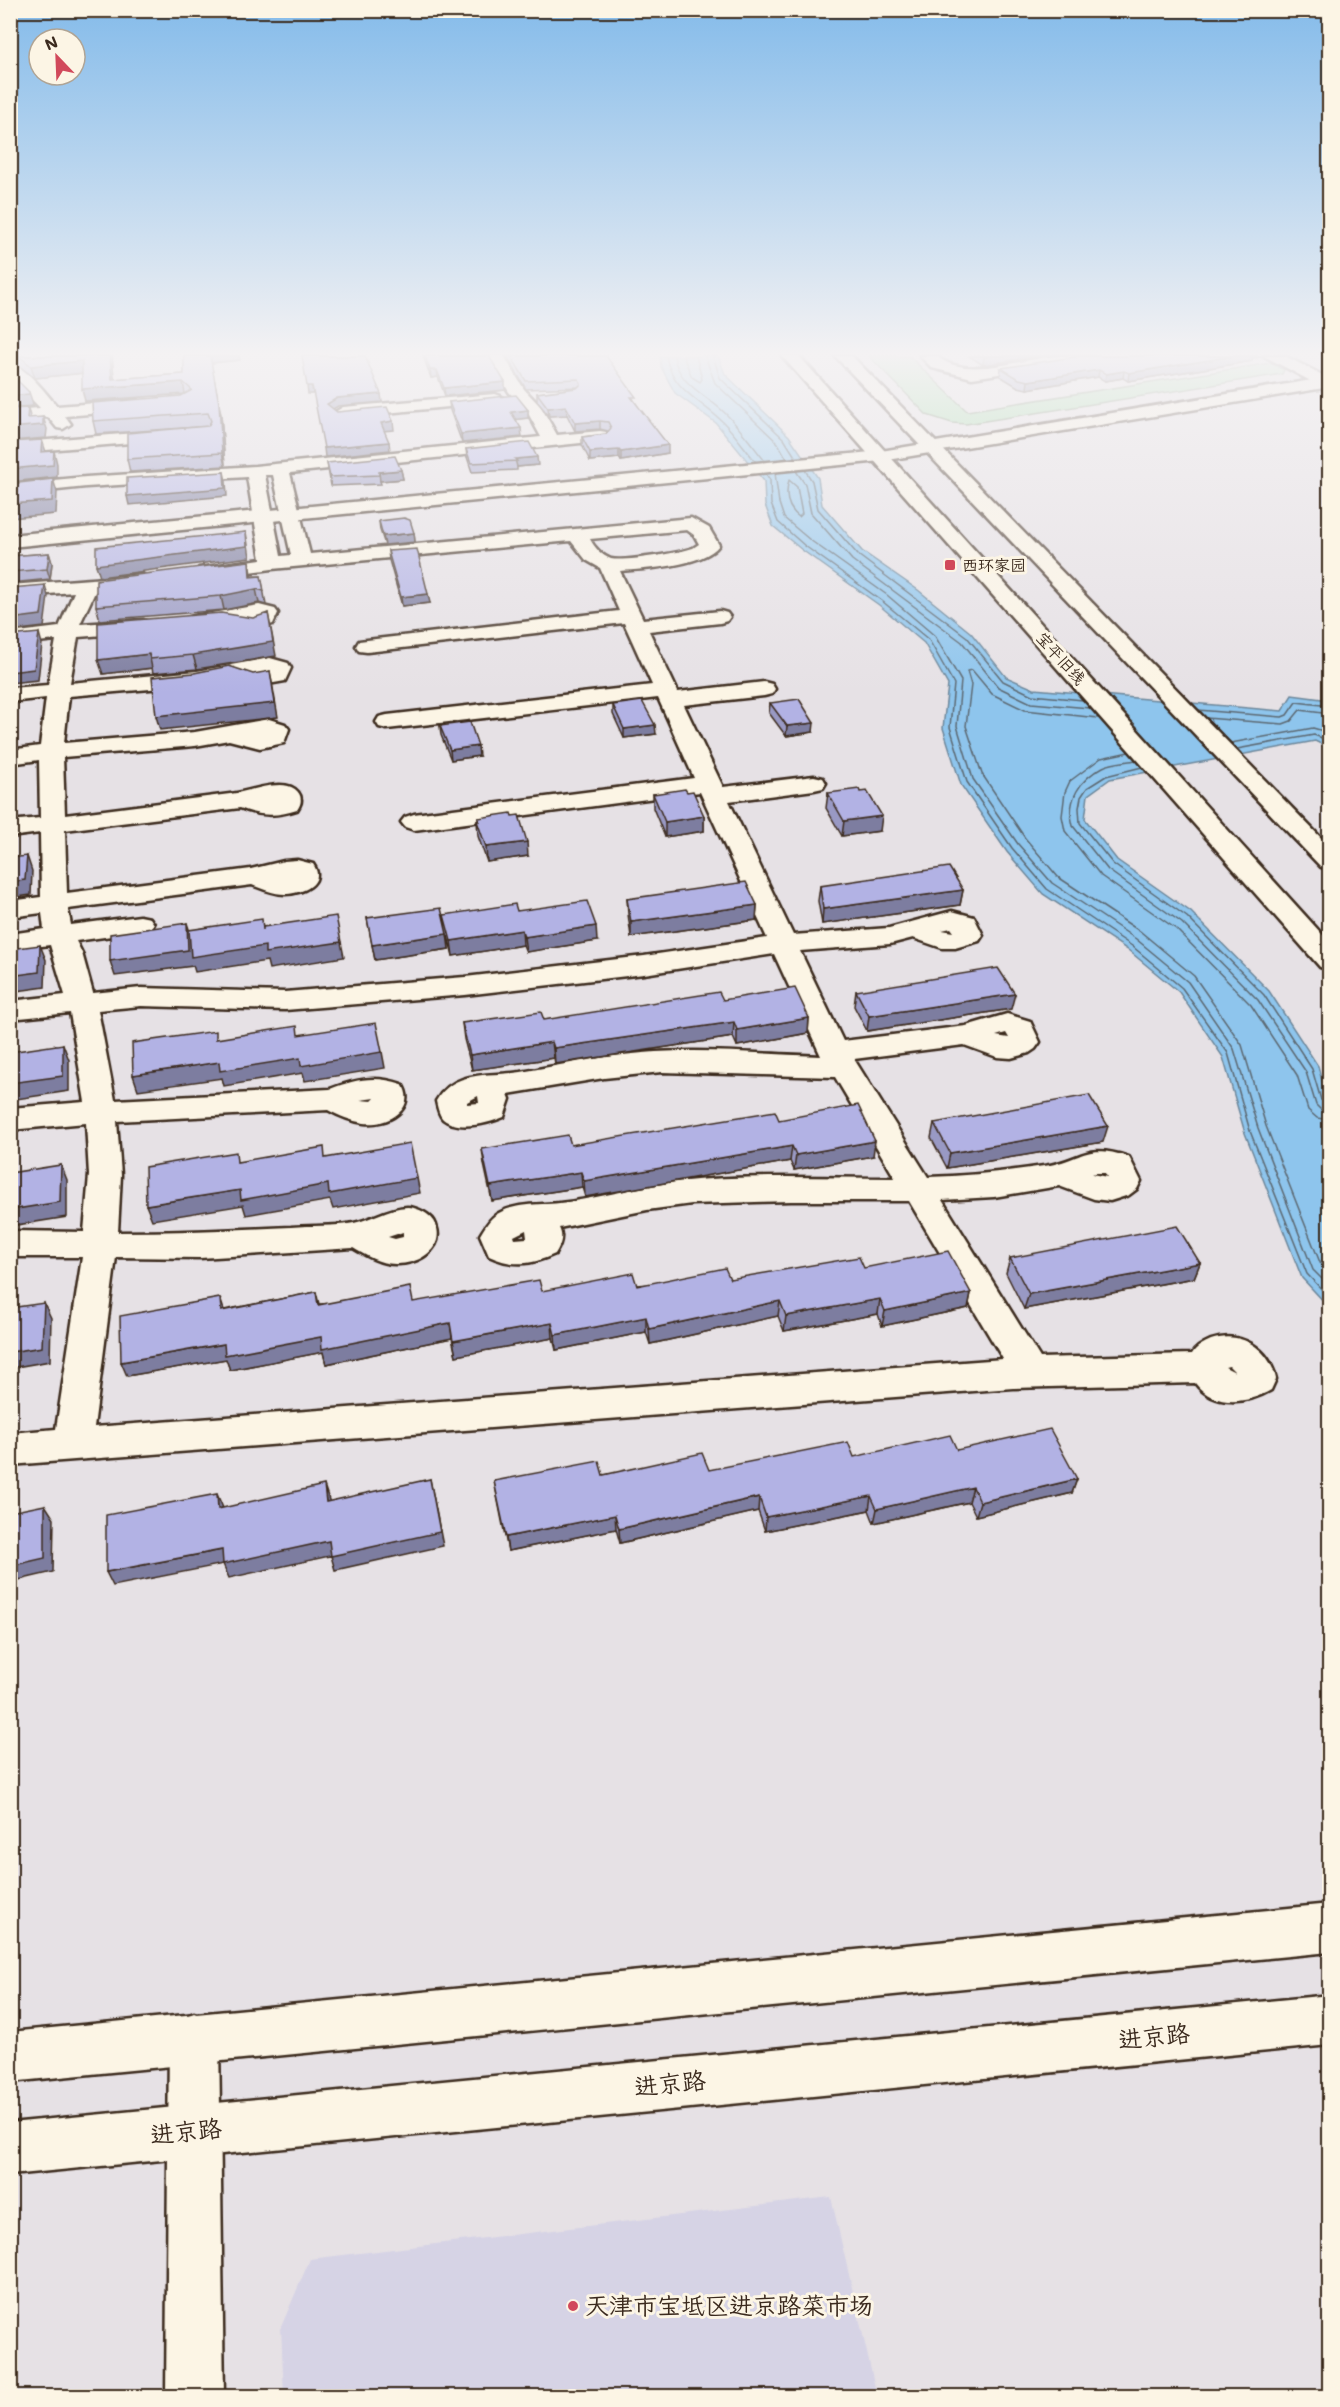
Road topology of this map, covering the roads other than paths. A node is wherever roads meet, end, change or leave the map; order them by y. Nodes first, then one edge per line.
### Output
1 (82, 468) edge
2 (277, 468) edge
3 (280, 468) edge
4 (763, 468) edge
5 (892, 468) edge
6 (951, 468) edge
7 (255, 471) junction
8 (86, 482) junction
9 (10, 490) edge
10 (292, 513) junction
11 (263, 516) junction
12 (10, 541) edge
13 (302, 560) junction
14 (272, 563) junction
15 (87, 587) junction
16 (10, 591) edge
17 (720, 617) dead end
18 (224, 618) edge
19 (634, 621) junction
20 (68, 632) junction
21 (10, 639) edge
22 (367, 646) dead end
23 (234, 672) edge
24 (764, 689) dead end
25 (58, 690) junction
26 (10, 695) edge
27 (669, 695) junction
28 (387, 722) dead end
29 (234, 734) dead end
30 (51, 751) junction
31 (10, 757) edge
32 (814, 783) dead end
33 (712, 789) junction
34 (243, 801) dead end
35 (52, 822) junction
36 (414, 822) dead end
37 (10, 829) edge
38 (1329, 862) edge
39 (255, 876) dead end
40 (54, 903) junction
41 (10, 909) edge
42 (140, 924) dead end
43 (916, 930) dead end
44 (59, 935) junction
45 (10, 942) edge
46 (783, 944) junction
47 (1329, 961) edge
48 (82, 1004) junction
49 (10, 1010) edge
50 (968, 1035) dead end
51 (838, 1059) junction
52 (487, 1084) dead end
53 (333, 1099) dead end
54 (101, 1111) junction
55 (10, 1119) edge
56 (1062, 1174) dead end
57 (918, 1189) junction
58 (535, 1215) dead end
59 (358, 1235) dead end
60 (10, 1244) edge
61 (100, 1244) junction
62 (1205, 1368) dead end
63 (1030, 1373) junction
64 (73, 1445) junction
65 (10, 1449) edge
66 (1329, 1928) edge
67 (1329, 2020) edge
68 (194, 2038) junction
69 (10, 2057) edge
70 (194, 2131) junction
71 (10, 2149) edge
72 (195, 2397) edge

1 - 8 street
2 - 7 street
3 - 10 street
4 - 10 street
5 - 47 street, 宝平旧线
6 - 38 street
7 - 8 street
7 - 11 street
8 - 9 street
10 - 11 street
10 - 13 street
11 - 12 street
11 - 14 street
13 - 14 street
13 - 19 street
14 - 15 street
15 - 16 street
15 - 20 street
17 - 19 street
18 - 20 street
19 - 22 street
19 - 27 street
20 - 21 street
20 - 25 street
23 - 25 street
24 - 27 street
25 - 26 street
25 - 30 street
27 - 28 street
27 - 33 street
29 - 30 street
30 - 31 street
30 - 35 street
32 - 33 street
33 - 36 street
33 - 46 street
34 - 35 street
35 - 37 street
35 - 40 street
39 - 40 street
40 - 41 street
40 - 44 street
42 - 44 street
43 - 46 street
44 - 45 street
44 - 48 street
46 - 48 street
46 - 51 street
48 - 49 street
48 - 54 street
50 - 51 street
51 - 52 street
51 - 57 street
53 - 54 street
54 - 55 street
54 - 61 street
56 - 57 street
57 - 58 street
57 - 63 street
59 - 61 street
60 - 61 street
61 - 64 street
62 - 63 street
63 - 64 street
64 - 65 street
66 - 68 street
67 - 70 street, 进京路
68 - 69 street
68 - 70 street
70 - 71 street, 进京路
70 - 72 street

